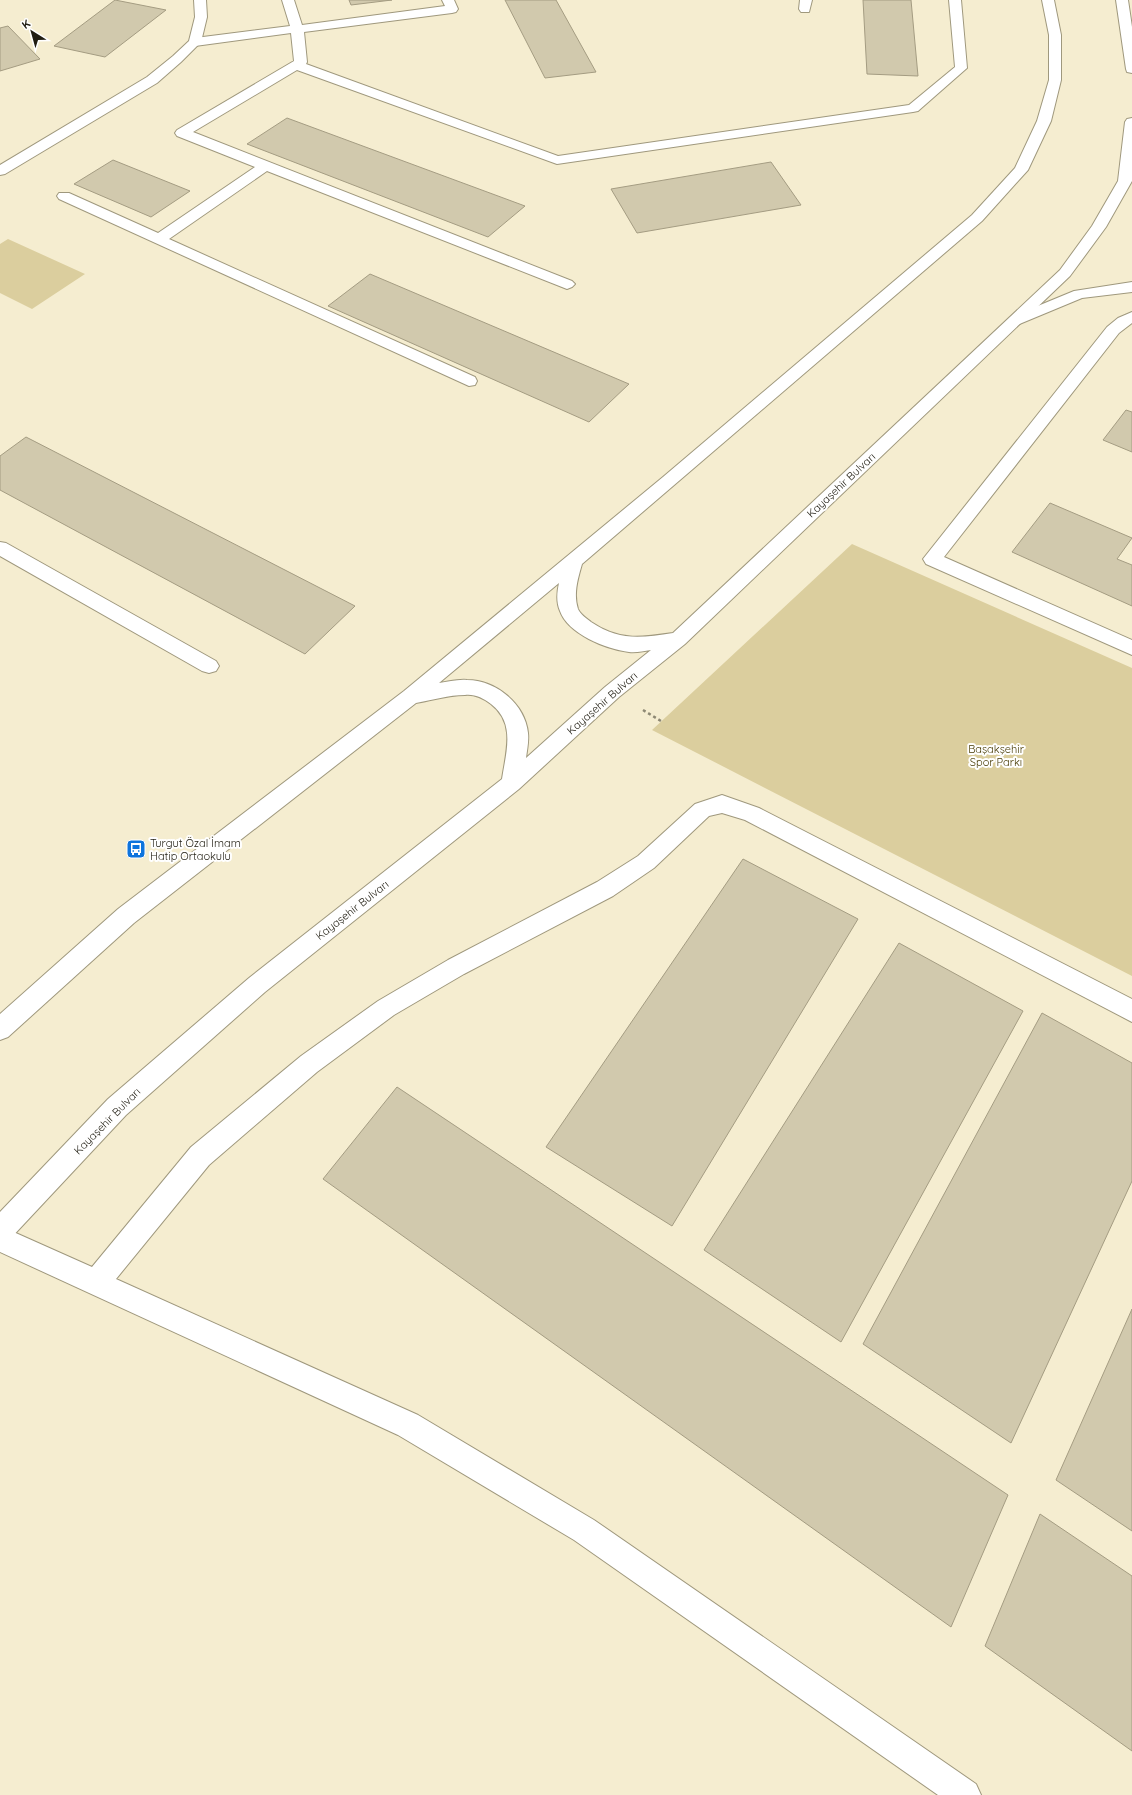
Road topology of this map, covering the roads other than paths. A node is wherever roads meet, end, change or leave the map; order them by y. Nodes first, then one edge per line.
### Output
1 (200, 0) edge
2 (288, 0) edge
3 (448, 0) edge
4 (955, 0) edge
5 (1048, 0) edge
6 (1122, 0) edge
7 (297, 29) junction
8 (195, 42) junction
9 (297, 64) junction
10 (1132, 69) edge
11 (1132, 122) edge
12 (265, 166) junction
13 (0, 172) edge
14 (1129, 184) edge
15 (64, 196) dead end
16 (158, 239) junction
17 (566, 284) dead end
18 (1132, 287) edge
19 (1132, 317) edge
20 (1016, 320) junction
21 (469, 381) dead end
22 (3, 554) edge
23 (574, 560) junction
24 (678, 640) junction
25 (1132, 648) edge
26 (209, 666) dead end
27 (411, 696) junction
28 (512, 783) junction
29 (1132, 1012) edge
30 (0, 1029) edge
31 (0, 1231) edge
32 (0, 1239) edge
33 (96, 1283) junction
34 (965, 1795) edge

1 - 8 main road
2 - 7 main road
3 - 7 main road
4 - 9 main road
5 - 23 main road
6 - 10 main road
7 - 8 main road
7 - 9 main road
8 - 13 main road
9 - 12 main road
11 - 14 main road, Kayaşehir Bulvarı
12 - 16 main road
12 - 17 main road
14 - 20 main road, Kayaşehir Bulvarı
15 - 16 main road
16 - 21 main road
18 - 20 main road
19 - 25 main road
20 - 24 main road, Kayaşehir Bulvarı
22 - 26 main road
23 - 24 main road
23 - 27 main road
24 - 28 main road, Kayaşehir Bulvarı
27 - 28 main road
27 - 30 main road
28 - 31 main road, Kayaşehir Bulvarı
29 - 33 main road
32 - 33 main road
33 - 34 main road

